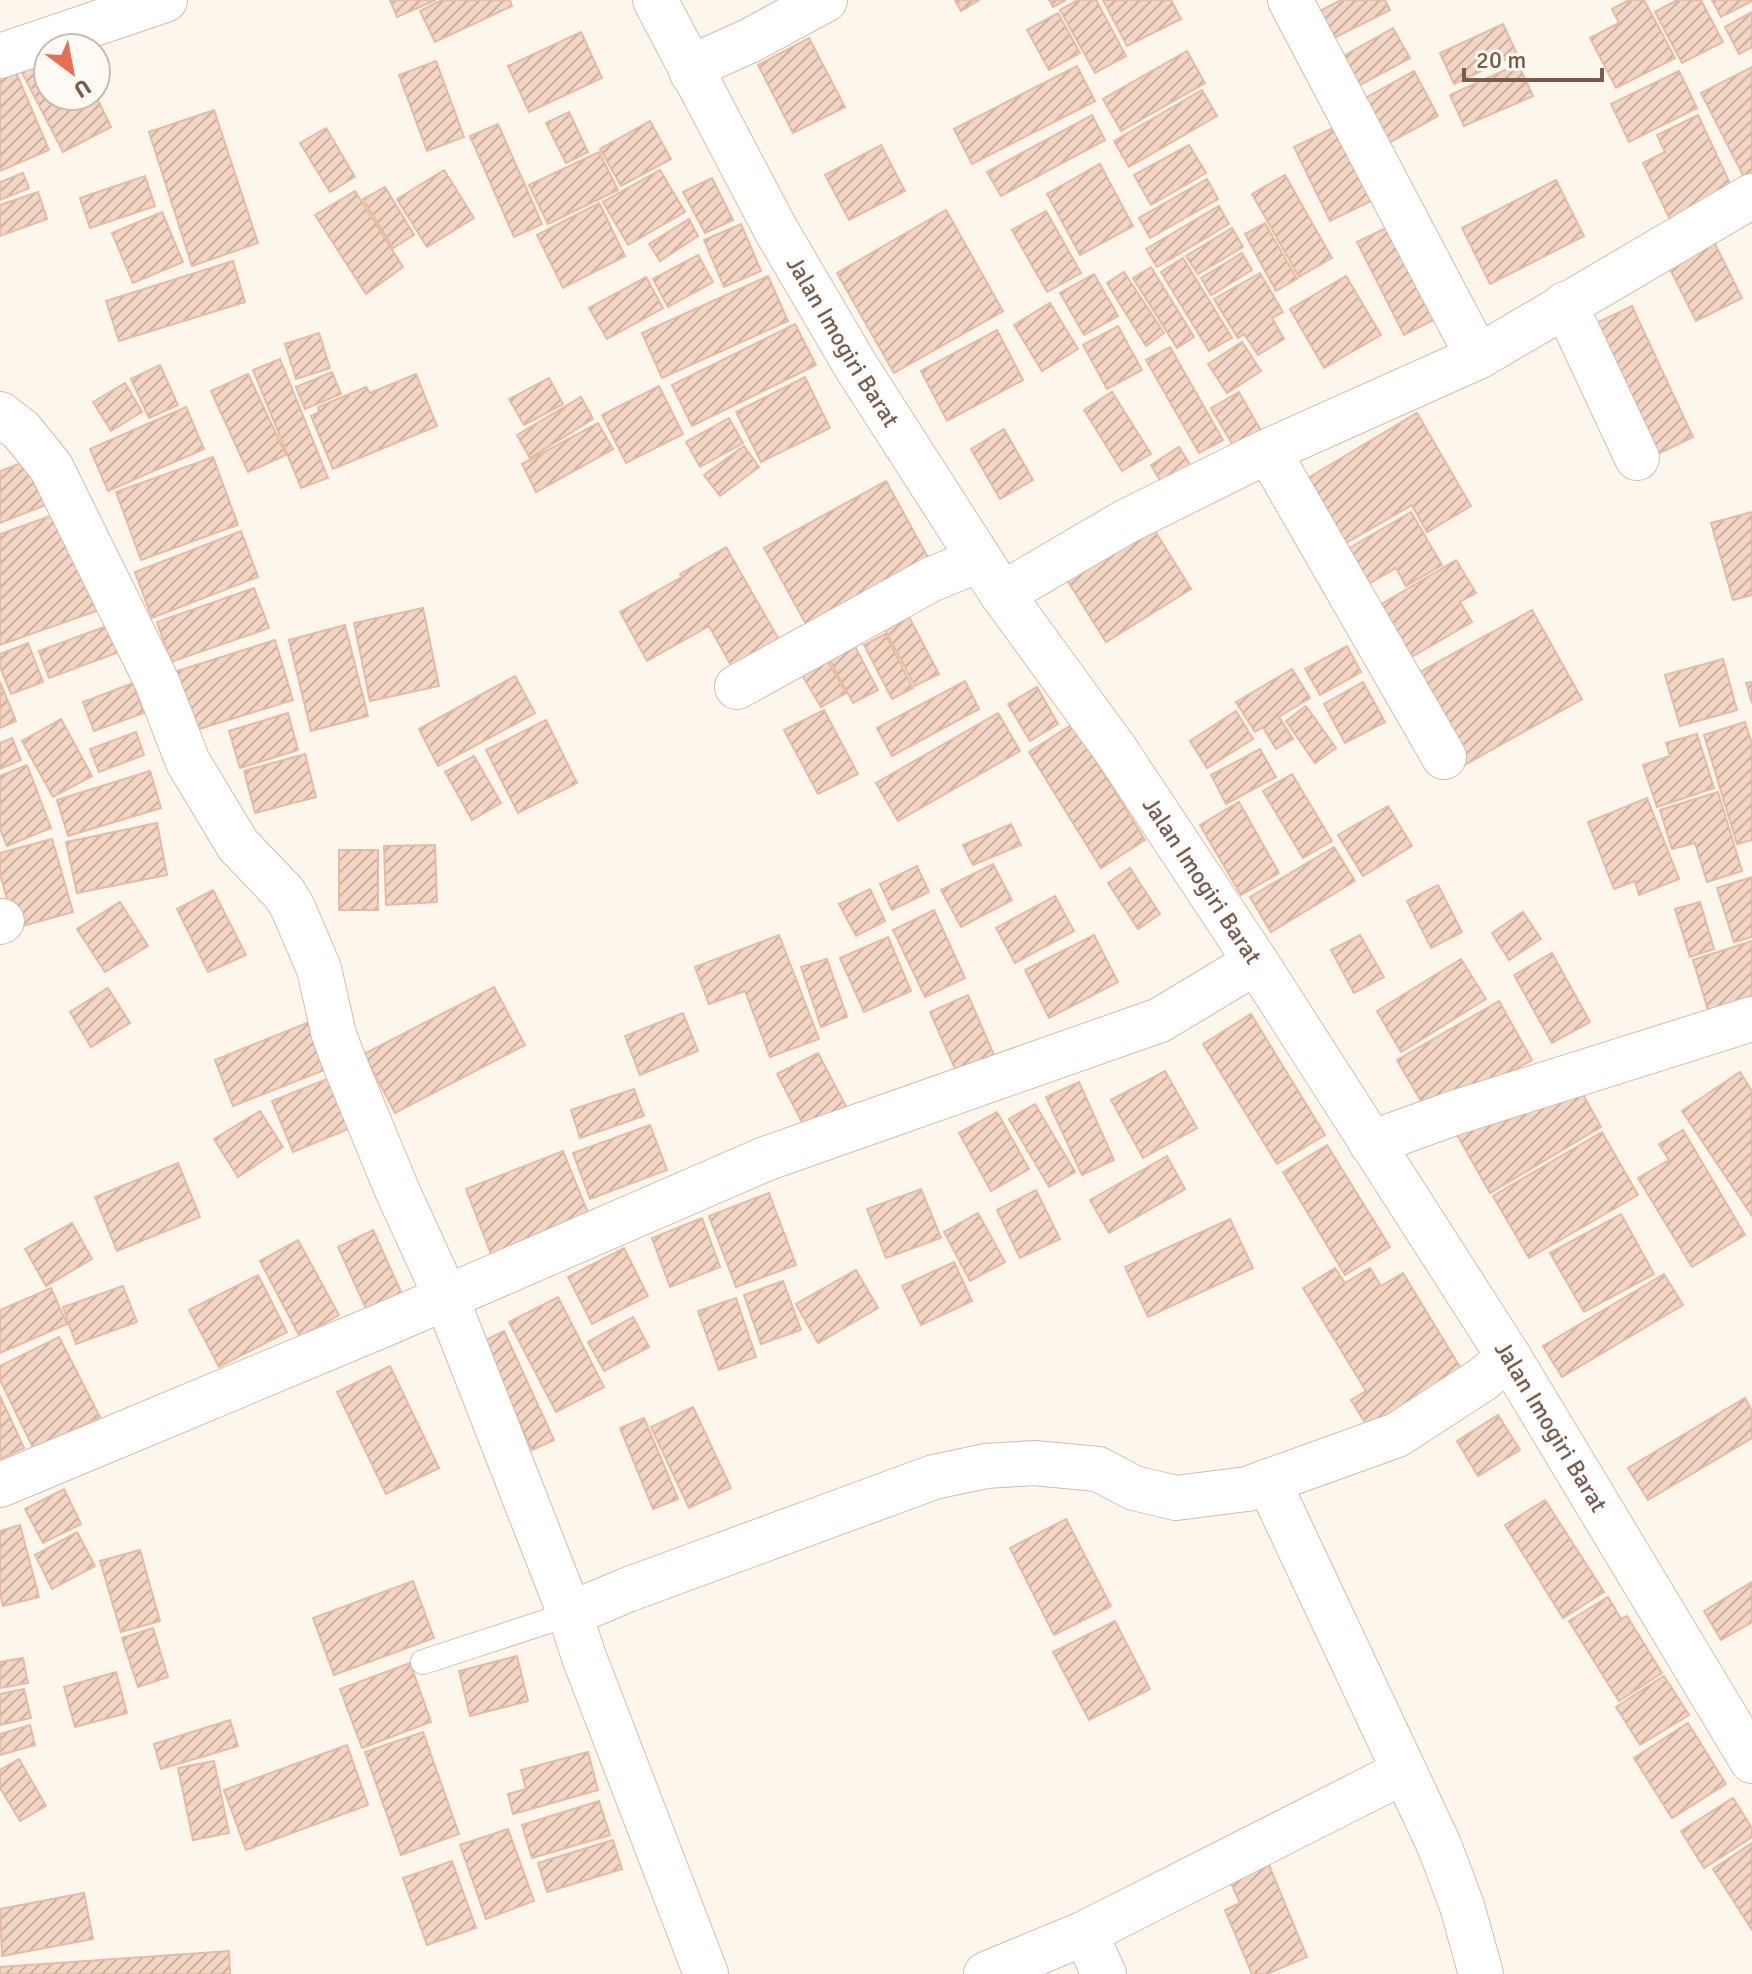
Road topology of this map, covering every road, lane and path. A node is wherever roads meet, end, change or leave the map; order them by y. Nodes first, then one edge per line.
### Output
1 (165, 0) edge
2 (655, 0) edge
3 (825, 0) edge
4 (1290, 0) edge
5 (0, 56) edge
6 (692, 73) junction
7 (1752, 196) edge
8 (1565, 304) junction
9 (1478, 357) junction
10 (7, 427) edge
11 (1268, 451) junction
12 (1637, 458) dead end
13 (990, 577) junction
14 (737, 687) dead end
15 (1444, 757) dead end
16 (1238, 973) junction
17 (1752, 1019) edge
18 (1371, 1143) junction
19 (446, 1297) junction
20 (1496, 1368) junction
21 (1268, 1481) junction
22 (0, 1485) edge
23 (570, 1614) junction
24 (423, 1662) dead end
25 (1752, 1761) edge
26 (1403, 1772) junction
27 (1085, 1933) junction
28 (706, 1974) edge
29 (986, 1974) edge
30 (1104, 1974) edge
31 (1481, 1974) edge

1 - 5 street
2 - 6 street, Jalan Imogiri Barat
3 - 6 street
4 - 9 street
6 - 13 street, Jalan Imogiri Barat
7 - 8 street
8 - 9 street
8 - 12 street
9 - 11 street
10 - 19 street
11 - 13 street
11 - 15 street
13 - 14 street
13 - 16 street, Jalan Imogiri Barat
16 - 18 street, Jalan Imogiri Barat
16 - 19 street
17 - 18 street
18 - 20 street, Jalan Imogiri Barat
19 - 22 street
19 - 23 street
20 - 21 street
20 - 25 street, Jalan Imogiri Barat
21 - 23 street
21 - 26 street
23 - 24 lane
23 - 28 street
26 - 27 street
26 - 31 street
27 - 29 street
27 - 30 street

